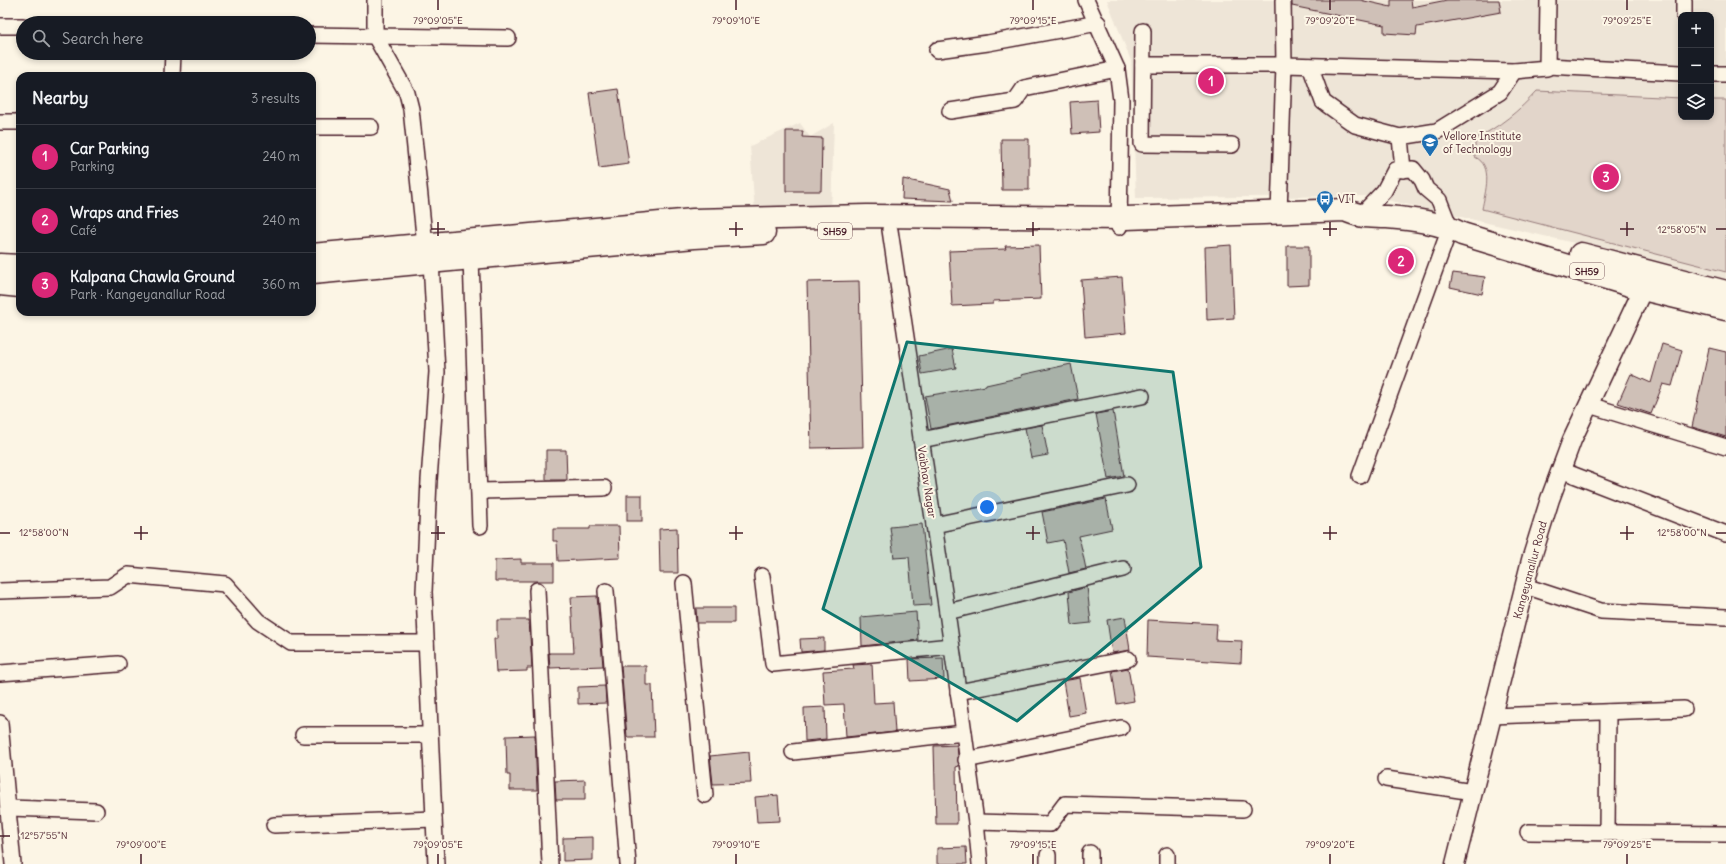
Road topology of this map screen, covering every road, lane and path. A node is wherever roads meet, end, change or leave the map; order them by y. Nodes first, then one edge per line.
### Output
1 (375, 0) edge
2 (1086, 0) edge
3 (1283, 0) edge
4 (1548, 0) edge
5 (1684, 0) edge
6 (1684, 12) edge
7 (1098, 23) junction
8 (0, 26) edge
9 (16, 26) edge
10 (1143, 31) dead end
11 (316, 35) edge
12 (374, 36) junction
13 (508, 38) dead end
14 (937, 50) dead end
15 (173, 60) edge
16 (1143, 65) junction
17 (1284, 65) junction
18 (1310, 66) junction
19 (1547, 66) junction
20 (1117, 69) junction
21 (1514, 71) junction
22 (172, 72) edge
23 (1678, 73) edge
24 (1714, 74) edge
25 (1726, 74) edge
26 (950, 111) dead end
27 (0, 122) edge
28 (16, 122) edge
29 (316, 127) edge
30 (371, 127) dead end
31 (1400, 137) junction
32 (1232, 145) dead end
33 (1403, 170) junction
34 (1279, 213) junction
35 (1359, 216) junction
36 (1119, 223) junction
37 (1450, 228) junction
38 (890, 230) junction
39 (428, 253) junction
40 (316, 255) edge
41 (471, 258) junction
42 (0, 265) edge
43 (16, 266) edge
44 (316, 273) edge
45 (0, 284) edge
46 (16, 286) edge
47 (1643, 289) junction
48 (1726, 292) edge
49 (1726, 309) edge
50 (1142, 396) dead end
51 (1589, 405) junction
52 (921, 440) junction
53 (1726, 446) edge
54 (1561, 470) junction
55 (1360, 476) dead end
56 (1127, 485) dead end
57 (604, 488) dead end
58 (479, 492) junction
59 (934, 525) junction
60 (480, 526) dead end
61 (1726, 534) edge
62 (1123, 569) dead end
63 (762, 576) dead end
64 (684, 583) dead end
65 (1525, 586) junction
66 (537, 590) dead end
67 (606, 591) dead end
68 (0, 592) edge
69 (947, 612) junction
70 (1726, 617) edge
71 (426, 643) junction
72 (951, 646) junction
73 (1128, 659) dead end
74 (118, 664) dead end
75 (0, 673) edge
76 (958, 692) junction
77 (1684, 709) dead end
78 (1608, 712) junction
79 (1492, 716) junction
80 (0, 723) edge
81 (1121, 728) dead end
82 (964, 734) junction
83 (303, 735) dead end
84 (430, 735) junction
85 (793, 752) dead end
86 (966, 760) junction
87 (1386, 779) dead end
88 (1473, 792) junction
89 (705, 795) dead end
90 (9, 808) junction
91 (1243, 809) dead end
92 (96, 811) dead end
93 (434, 819) junction
94 (976, 822) junction
95 (274, 825) dead end
96 (1528, 832) dead end
97 (1607, 833) junction
98 (1726, 834) edge
99 (13, 864) edge
100 (436, 864) edge
101 (550, 864) edge
102 (628, 864) edge
103 (980, 864) edge
104 (1455, 864) edge

1 - 12 street
2 - 7 street
3 - 17 street
4 - 19 street
5 - 6 street
7 - 14 street
7 - 20 street
8 - 9 street
10 - 16 street
11 - 12 street
12 - 13 street
12 - 39 street
15 - 22 street
16 - 17 street
16 - 32 street
17 - 18 street
17 - 34 street
18 - 21 street
18 - 31 street
19 - 21 street
19 - 23 street
20 - 26 street
20 - 36 street
21 - 31 street
24 - 25 street
27 - 28 street
29 - 30 street
31 - 33 street
33 - 35 street
33 - 37 street
34 - 35 main road
34 - 36 main road
35 - 36 main road, SH59
35 - 37 main road, SH59
36 - 38 main road, SH59
36 - 39 main road
37 - 47 main road, SH59
37 - 48 main road
37 - 55 street
38 - 41 main road, SH59
38 - 52 street, Vaibhav Nagar
39 - 40 main road
39 - 41 main road, SH59
39 - 44 main road, SH59
39 - 71 street
41 - 58 street
42 - 43 main road
45 - 46 main road
47 - 49 main road, SH59
47 - 51 street, Kangeyanallur Road
50 - 52 street
51 - 53 street
51 - 54 street, Kangeyanallur Road
52 - 59 street, Vaibhav Nagar
54 - 61 street
54 - 65 street, Kangeyanallur Road
56 - 59 street
57 - 58 street
58 - 60 street
59 - 69 street, Vaibhav Nagar
62 - 69 street
63 - 72 street
64 - 89 street
65 - 70 street
65 - 79 street, Kangeyanallur Road
66 - 101 street
67 - 102 street
68 - 71 street
69 - 72 street, Vaibhav Nagar
71 - 84 street
72 - 76 street, Vaibhav Nagar
73 - 76 street
74 - 75 street
76 - 82 street, Vaibhav Nagar
77 - 78 street
78 - 79 street
78 - 97 street
79 - 88 street, Kangeyanallur Road
80 - 90 street
81 - 86 street
82 - 85 street
82 - 86 street, Vaibhav Nagar
83 - 84 street
84 - 93 street
86 - 94 street, Vaibhav Nagar
87 - 88 street
88 - 104 street, Kangeyanallur Road
90 - 92 street
90 - 99 street
91 - 94 street
93 - 95 street
93 - 100 street
94 - 103 street, Vaibhav Nagar
96 - 97 street
97 - 98 street

